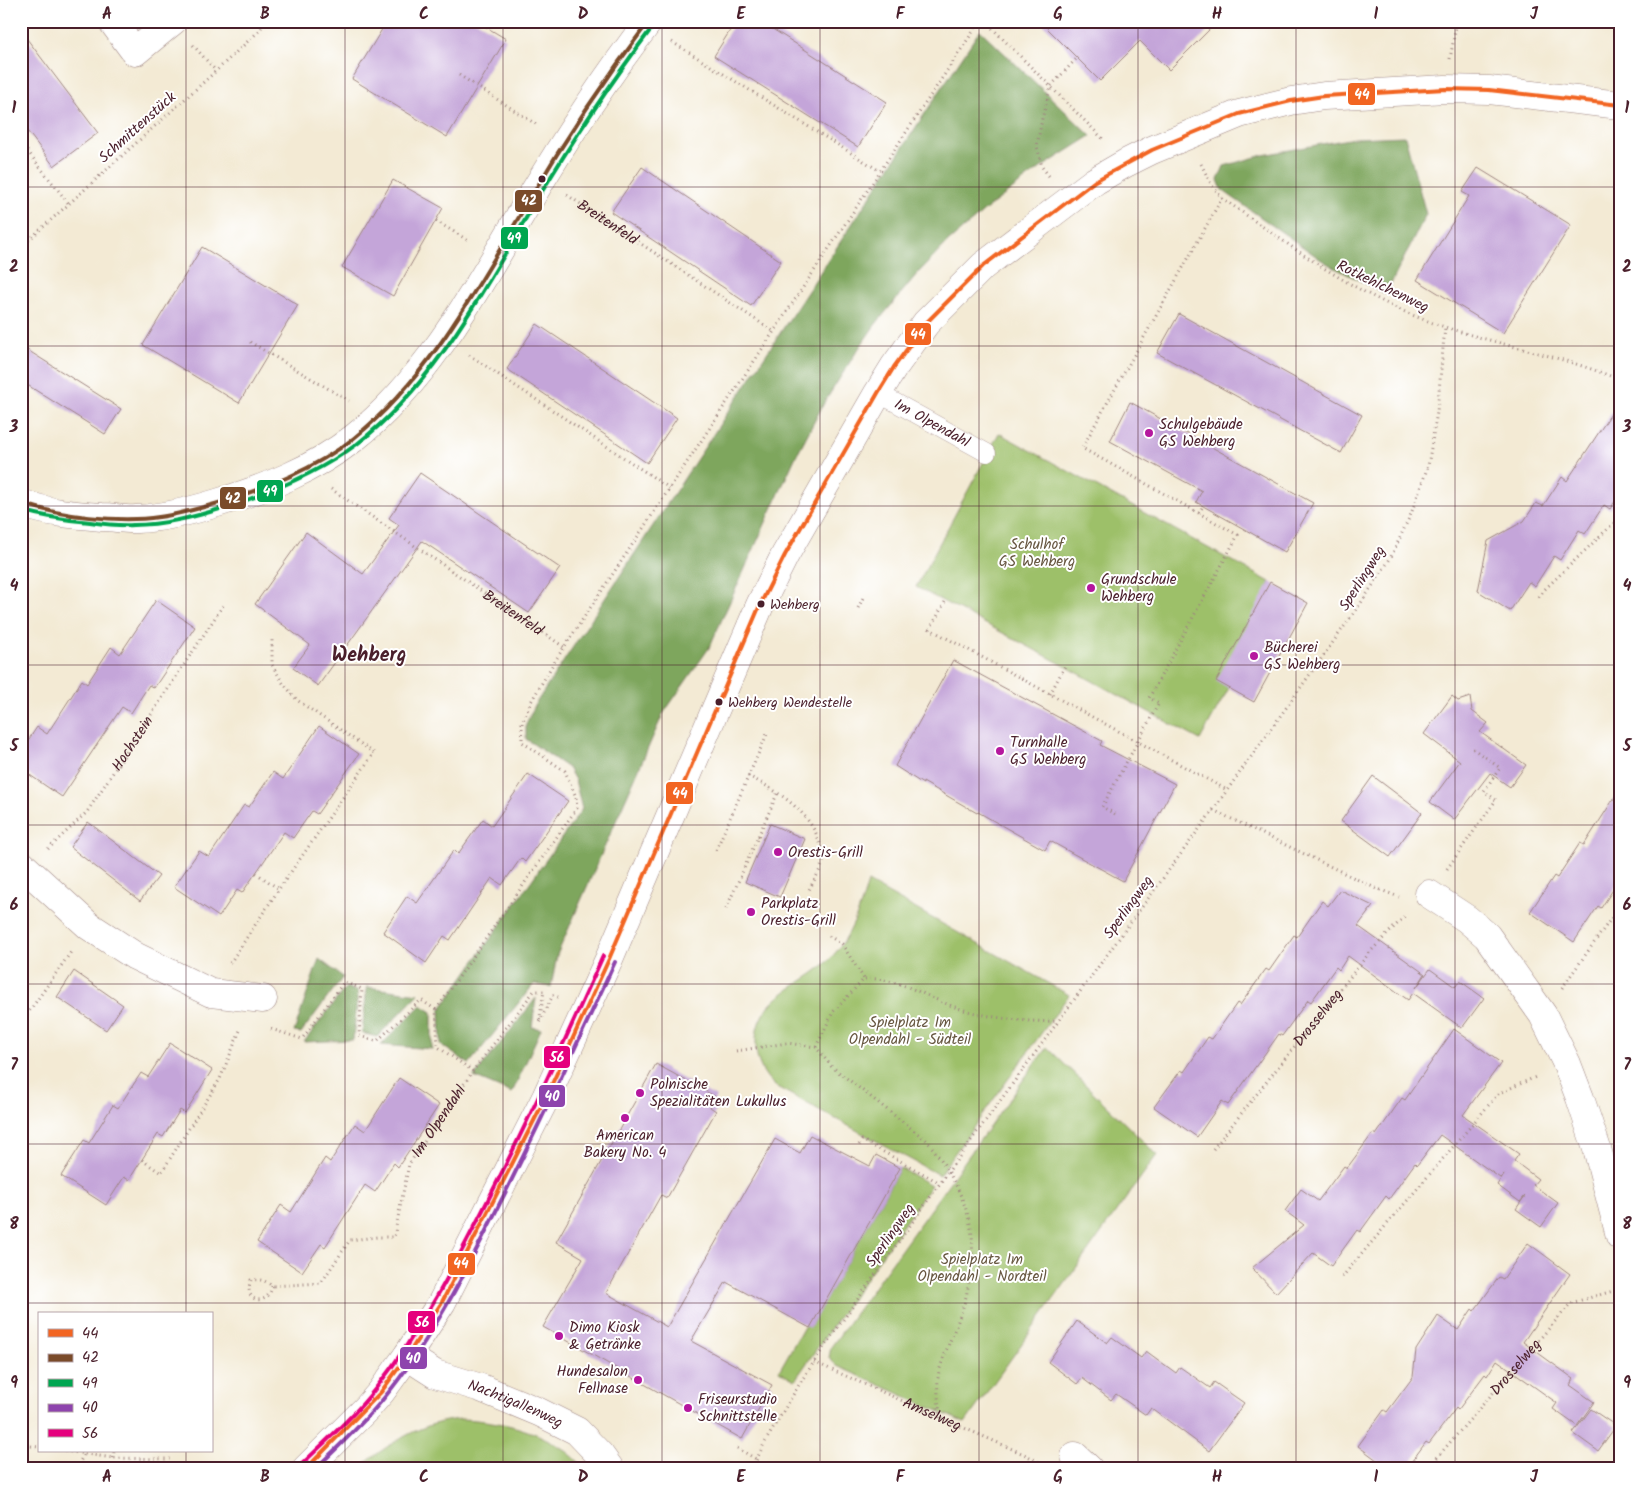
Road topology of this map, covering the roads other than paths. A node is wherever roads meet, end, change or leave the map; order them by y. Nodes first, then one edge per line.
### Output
1 (112, 21) edge
2 (173, 21) edge
3 (648, 23) edge
4 (1620, 105) edge
5 (878, 393) junction
6 (987, 453) dead end
7 (21, 503) edge
8 (23, 866) edge
9 (1429, 894) road end
10 (258, 998) road end
11 (1620, 1236) edge
12 (407, 1356) junction
13 (306, 1469) edge
14 (610, 1469) edge

1 - 2 street
3 - 7 street
4 - 5 street, Im Olpendahl
5 - 6 lane, Im Olpendahl
5 - 12 street, Im Olpendahl
8 - 10 street
9 - 11 street
12 - 13 street, Im Olpendahl
12 - 14 street, Nachtigallenweg

